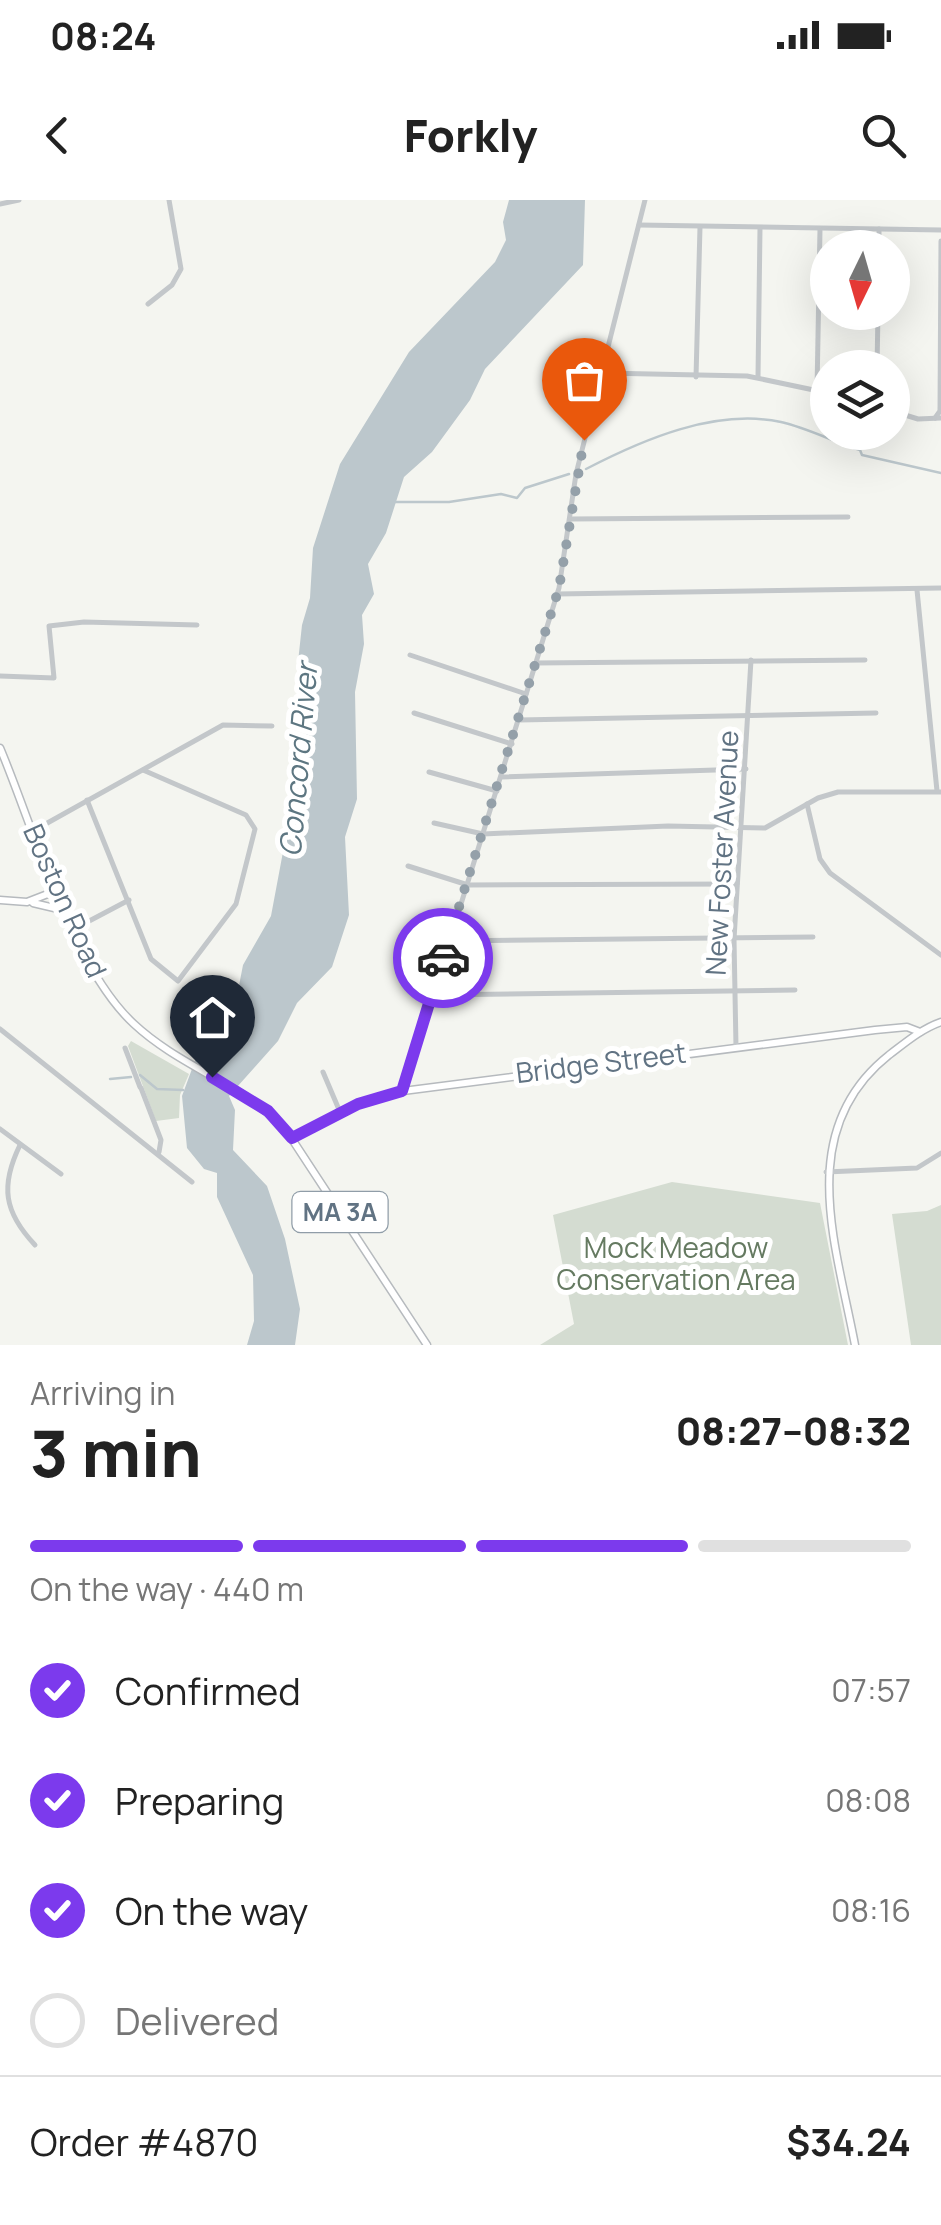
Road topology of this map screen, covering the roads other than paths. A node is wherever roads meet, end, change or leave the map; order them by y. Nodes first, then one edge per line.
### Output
1 (15, 200) edge
2 (169, 200) edge
3 (645, 200) edge
4 (0, 204) edge
5 (638, 224) junction
6 (700, 227) junction
7 (760, 228) junction
8 (820, 228) junction
9 (879, 229) joint
10 (941, 230) edge
11 (941, 241) edge
12 (148, 304) dead end
13 (818, 350) edge
14 (602, 373) junction
15 (696, 377) junction
16 (758, 377) junction
17 (810, 388) edge
18 (910, 417) edge
19 (938, 418) edge
20 (848, 517) dead end
21 (571, 518) junction
22 (941, 588) edge
23 (917, 590) junction
24 (557, 594) junction
25 (197, 625) dead end
26 (410, 656) dead end
27 (751, 660) junction
28 (865, 660) dead end
29 (536, 664) junction
30 (0, 676) edge
31 (526, 694) junction
32 (414, 713) dead end
33 (876, 713) dead end
34 (748, 716) junction
35 (519, 720) junction
36 (272, 726) dead end
37 (512, 744) junction
38 (0, 748) edge
39 (3, 762) edge
40 (746, 769) junction
41 (143, 770) junction
42 (429, 772) dead end
43 (501, 777) junction
44 (497, 791) junction
45 (939, 792) edge
46 (88, 800) junction
47 (807, 804) junction
48 (434, 823) dead end
49 (742, 828) junction
50 (33, 830) junction
51 (483, 834) junction
52 (408, 866) dead end
53 (738, 884) junction
54 (468, 885) junction
55 (58, 890) junction
56 (0, 900) edge
57 (129, 900) junction
58 (26, 902) junction
59 (67, 912) junction
60 (74, 929) junction
61 (734, 936) junction
62 (813, 937) dead end
63 (448, 941) junction
64 (941, 955) edge
65 (735, 990) junction
66 (795, 990) dead end
67 (430, 995) junction
68 (941, 1022) edge
69 (0, 1030) edge
70 (920, 1032) junction
71 (125, 1048) dead end
72 (736, 1048) junction
73 (323, 1072) dead end
74 (402, 1091) junction
75 (340, 1112) junction
76 (0, 1129) edge
77 (292, 1138) junction
78 (20, 1145) junction
79 (159, 1152) junction
80 (941, 1154) edge
81 (826, 1172) junction
82 (61, 1174) dead end
83 (192, 1182) dead end
84 (35, 1245) dead end
85 (427, 1345) edge
86 (854, 1345) edge

1 - 4 street
2 - 12 street
3 - 5 street
5 - 6 street
5 - 14 street
6 - 7 street
6 - 15 street
7 - 8 street
7 - 16 street
8 - 9 street
8 - 13 street
9 - 10 street
11 - 19 street
14 - 15 street
14 - 21 street
15 - 16 street
16 - 17 street
18 - 19 street
20 - 21 street
21 - 24 street
22 - 23 street
23 - 24 street
23 - 45 street
24 - 29 street
25 - 30 street
26 - 31 street
27 - 28 street
27 - 29 street
27 - 34 street, New Foster Avenue
29 - 31 street
31 - 35 street
32 - 37 street
33 - 34 street
34 - 35 street
34 - 40 street, New Foster Avenue
35 - 37 street
36 - 41 street
37 - 43 street
38 - 39 main road, Boston Road / MA 3A
39 - 50 main road, Boston Road / MA 3A
40 - 43 street
40 - 49 street, New Foster Avenue
41 - 46 street
41 - 57 street
42 - 44 street
43 - 44 street
44 - 51 street
45 - 47 street
46 - 50 street
46 - 57 street
47 - 49 street
47 - 64 street
48 - 51 street
49 - 51 street
49 - 53 street, New Foster Avenue
50 - 55 main road, Boston Road / MA 3A
51 - 54 street
52 - 54 street
53 - 54 street
53 - 61 street, New Foster Avenue
54 - 63 street
55 - 58 main road
55 - 59 main road, Boston Road / MA 3A
56 - 58 main road
57 - 60 street
58 - 59 main road
59 - 60 main road, Boston Road / MA 3A
60 - 77 main road, Boston Road / MA 3A
61 - 62 street
61 - 63 street
61 - 65 street, New Foster Avenue
63 - 67 street
65 - 66 street
65 - 67 street
65 - 72 street, New Foster Avenue
67 - 74 street
68 - 70 main road
69 - 79 street
70 - 72 main road, Bridge Street
70 - 81 main road
71 - 79 street
72 - 74 main road, Bridge Street
73 - 75 street
74 - 75 main road, Bridge Street
75 - 77 main road, Bridge Street
76 - 78 street
77 - 85 main road, Boston Road / MA 3A
78 - 82 street
78 - 84 street
79 - 83 street
80 - 81 street
81 - 86 main road

